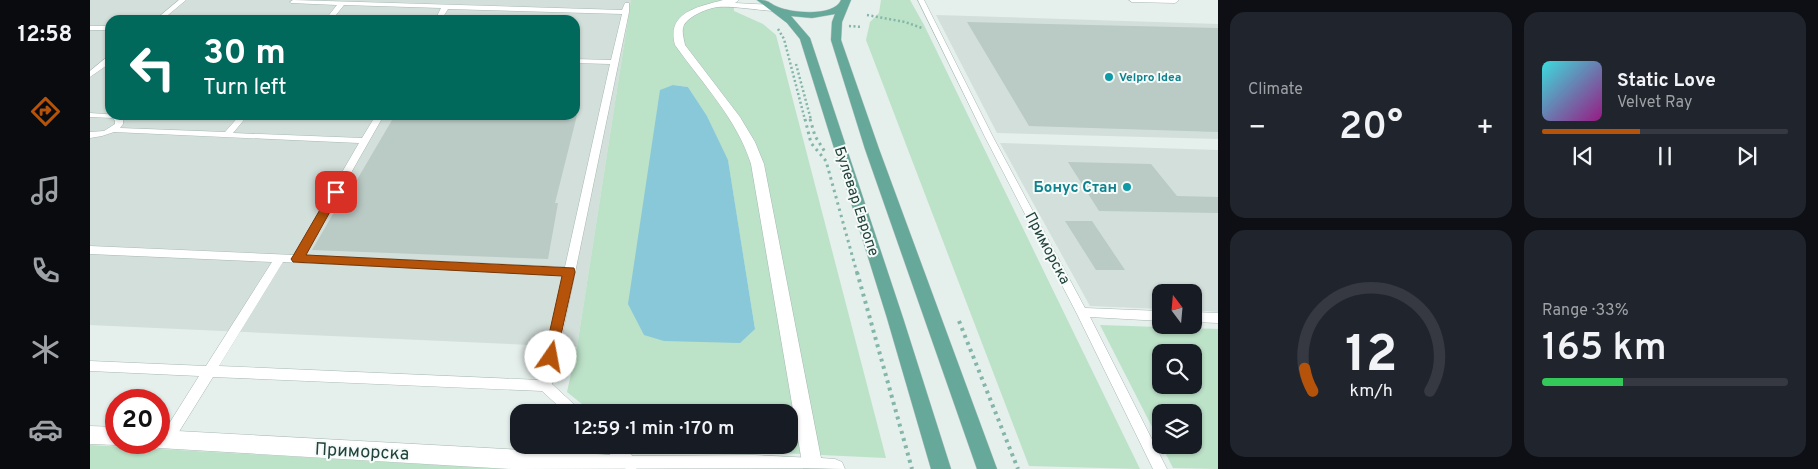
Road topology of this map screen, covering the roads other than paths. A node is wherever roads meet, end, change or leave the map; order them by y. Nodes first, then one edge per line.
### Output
1 (183, 0) edge
2 (734, 0) edge
3 (762, 0) edge
4 (921, 0) edge
5 (1132, 0) edge
6 (1175, 1) edge
7 (293, 2) dead end
8 (343, 3) junction
9 (845, 3) edge
10 (716, 5) junction
11 (446, 6) junction
12 (775, 9) junction
13 (164, 15) edge
14 (332, 15) edge
15 (441, 15) edge
16 (90, 28) edge
17 (105, 28) edge
18 (580, 61) edge
19 (615, 62) junction
20 (105, 63) edge
21 (90, 75) edge
22 (90, 115) edge
23 (105, 116) edge
24 (119, 120) edge
25 (240, 120) edge
26 (377, 120) edge
27 (115, 130) junction
28 (90, 135) edge
29 (226, 136) junction
30 (365, 141) junction
31 (90, 250) edge
32 (280, 258) junction
33 (297, 259) junction
34 (569, 272) junction
35 (1082, 312) junction
36 (1152, 316) edge
37 (1202, 317) edge
38 (1218, 318) edge
39 (90, 366) edge
40 (210, 371) junction
41 (545, 386) junction
42 (565, 404) edge
43 (170, 429) edge
44 (90, 435) edge
45 (105, 436) edge
46 (170, 439) edge
47 (620, 454) edge
48 (633, 466) junction
49 (813, 468) junction
50 (835, 469) edge
51 (941, 469) edge
52 (986, 469) edge
53 (1160, 469) edge

1 - 13 lane
2 - 10 street
3 - 12 main road, Булевар Европе
4 - 35 lane, Приморска
5 - 6 lane
7 - 8 lane
8 - 11 lane
8 - 14 lane
9 - 12 main road, Булевар Европе
9 - 52 main road, Булевар Европе
10 - 12 street
10 - 49 street
11 - 15 lane
11 - 19 lane
12 - 51 main road, Булевар Европе
16 - 17 lane
18 - 19 lane
19 - 34 lane
20 - 21 lane
22 - 23 lane
24 - 27 lane
25 - 29 lane
26 - 30 lane
27 - 28 lane
27 - 29 lane
29 - 30 lane
30 - 33 lane
31 - 32 lane
32 - 33 lane
32 - 40 lane
33 - 34 lane
34 - 41 lane
35 - 36 lane
35 - 53 lane, Приморска
37 - 38 lane
39 - 40 lane
40 - 41 lane
40 - 43 lane
41 - 42 lane
44 - 45 street
46 - 48 street, Приморска
47 - 48 lane
48 - 49 street, Приморска
49 - 50 street, Приморска

